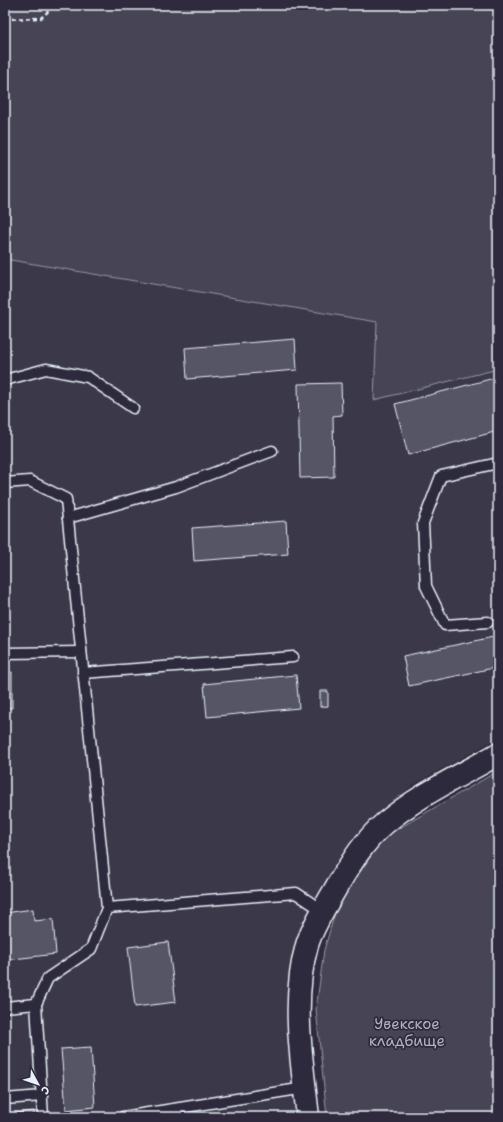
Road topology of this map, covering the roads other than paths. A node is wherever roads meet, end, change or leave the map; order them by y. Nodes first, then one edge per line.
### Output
1 (5, 380) edge
2 (133, 408) dead end
3 (272, 451) dead end
4 (498, 463) edge
5 (5, 483) edge
6 (68, 518) junction
7 (488, 622) dead end
8 (81, 652) junction
9 (5, 653) edge
10 (293, 657) dead end
11 (83, 673) junction
12 (498, 754) edge
13 (107, 908) junction
14 (323, 911) junction
15 (36, 1004) junction
16 (5, 1007) edge
17 (305, 1088) junction
18 (42, 1096) junction
19 (5, 1099) edge
20 (43, 1117) edge
21 (123, 1117) edge
22 (308, 1117) edge

1 - 2 lane
3 - 6 lane
4 - 7 lane
5 - 6 lane
6 - 8 lane
8 - 9 lane
8 - 11 lane
10 - 11 lane
11 - 13 lane
12 - 14 street
13 - 14 lane
13 - 15 lane
14 - 17 street
15 - 16 lane
15 - 18 lane
17 - 21 lane
17 - 22 street
18 - 19 lane
18 - 20 lane

